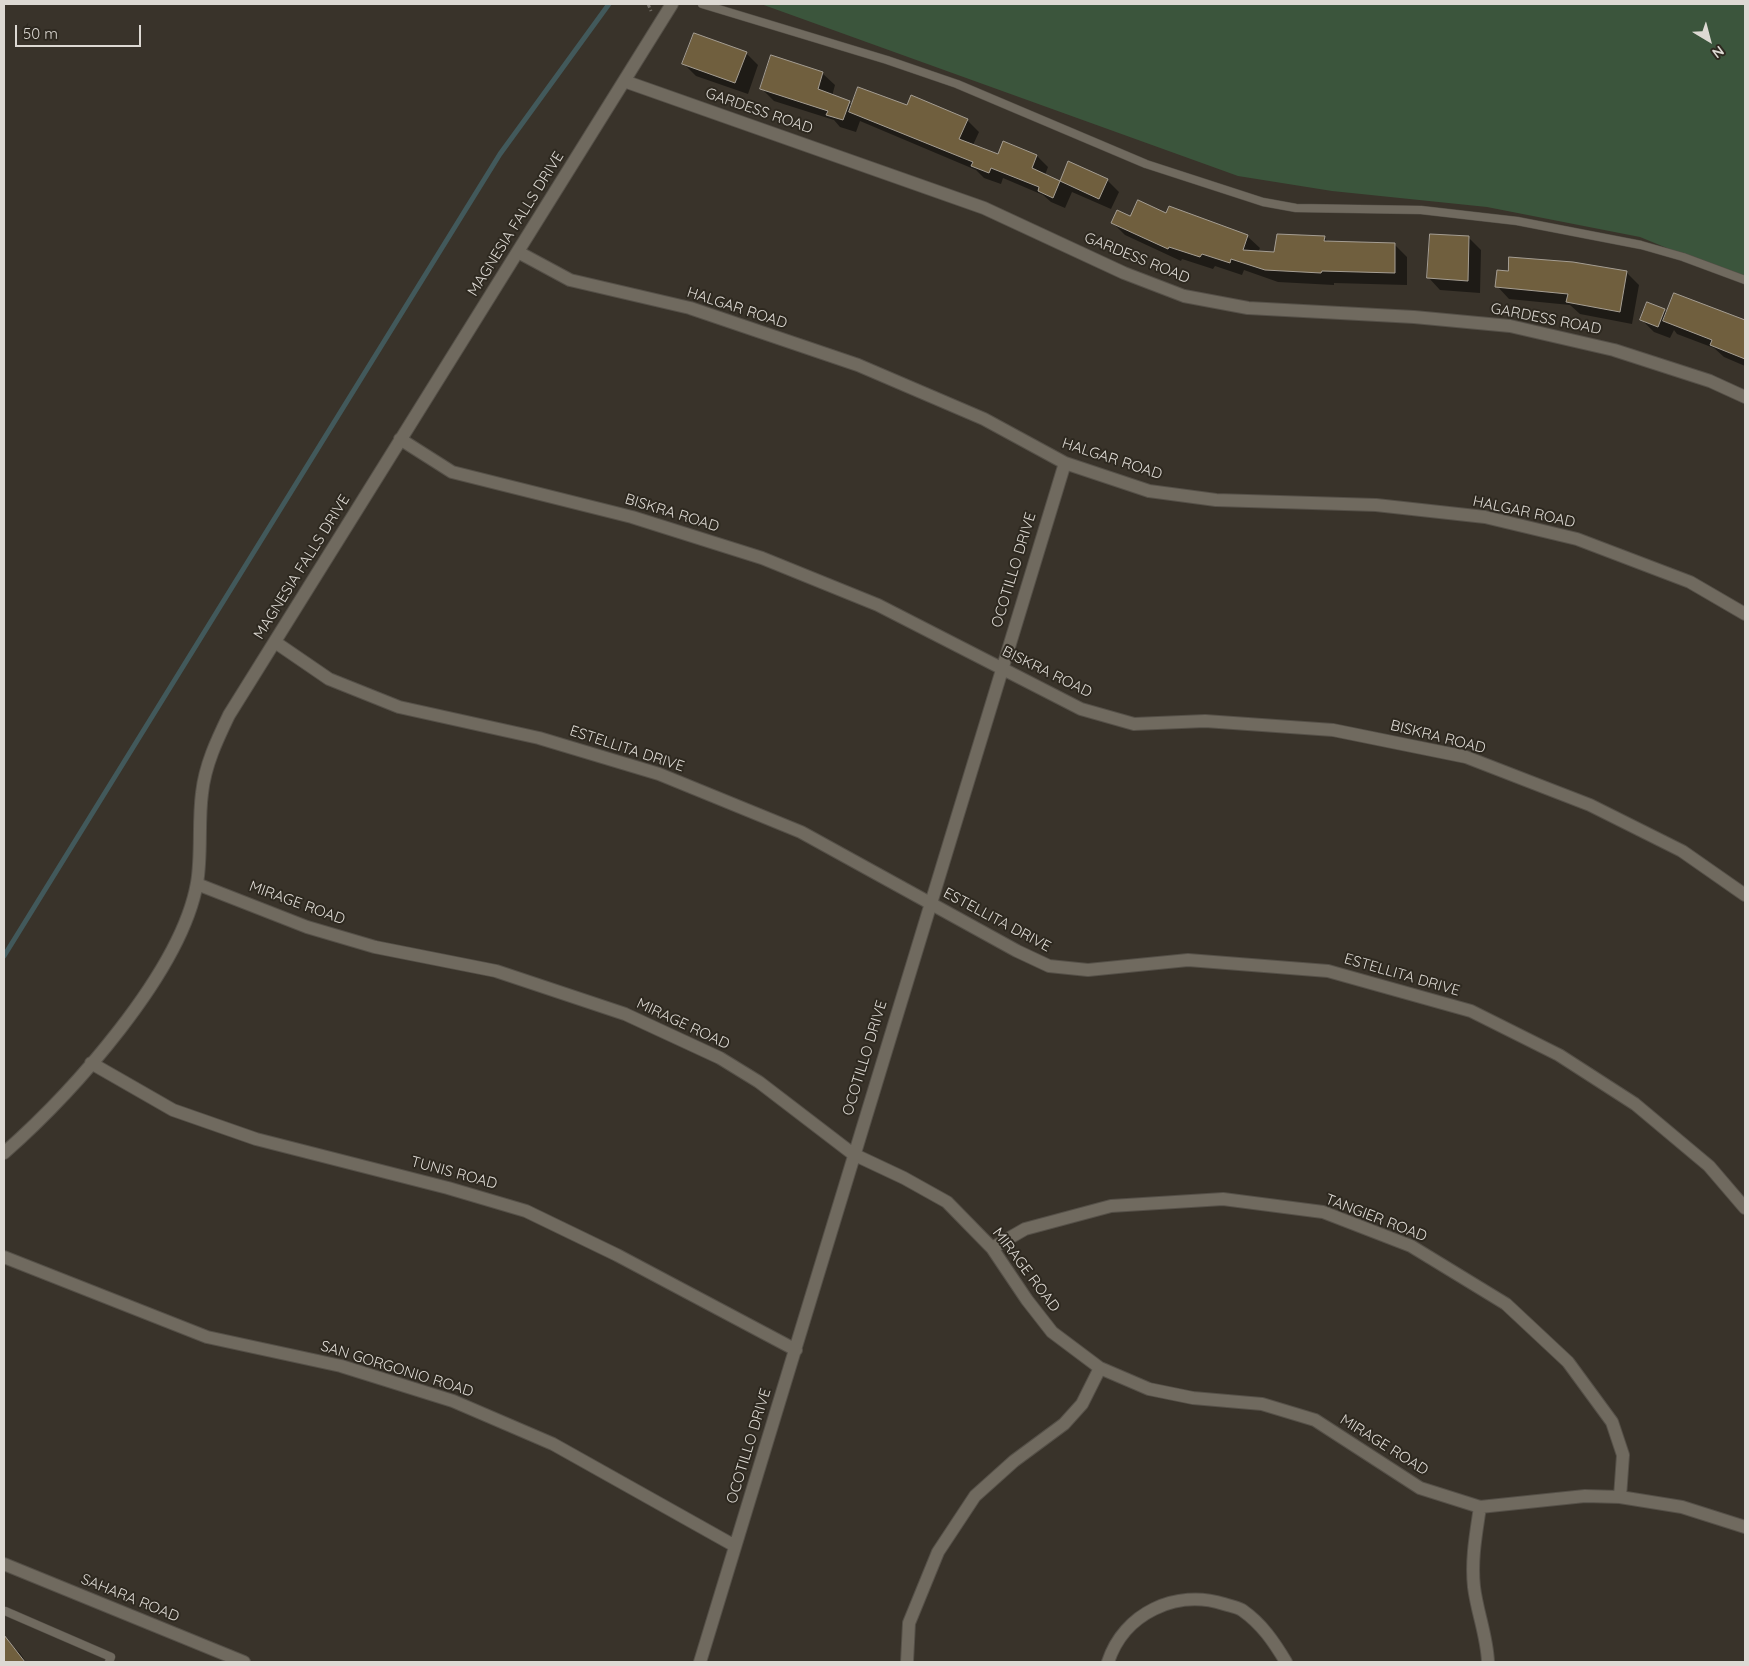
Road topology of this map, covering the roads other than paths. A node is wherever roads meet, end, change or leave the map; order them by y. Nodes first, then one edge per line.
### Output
1 (672, 4) edge
2 (702, 4) edge
3 (624, 81) junction
4 (518, 252) junction
5 (1745, 280) edge
6 (1745, 397) edge
7 (400, 439) junction
8 (1065, 463) junction
9 (1745, 614) edge
10 (275, 642) junction
11 (1001, 668) junction
12 (197, 884) junction
13 (1745, 895) edge
14 (930, 902) junction
15 (91, 1063) junction
16 (4, 1153) edge
17 (853, 1154) junction
18 (1745, 1208) edge
19 (992, 1248) junction
20 (4, 1257) edge
21 (796, 1350) junction
22 (1100, 1368) junction
23 (1620, 1497) junction
24 (1480, 1507) junction
25 (1745, 1527) edge
26 (735, 1546) junction
27 (4, 1564) edge
28 (5, 1611) edge
29 (108, 1662) edge
30 (244, 1662) edge
31 (700, 1662) edge
32 (907, 1662) edge
33 (1108, 1662) edge
34 (1286, 1662) edge
35 (1488, 1662) edge

1 - 3 street, MAGNESIA FALLS DRIVE
2 - 5 lane
3 - 4 street, MAGNESIA FALLS DRIVE
3 - 6 street, GARDESS ROAD
4 - 7 street, MAGNESIA FALLS DRIVE
4 - 8 street, HALGAR ROAD
7 - 10 street, MAGNESIA FALLS DRIVE
7 - 11 street, BISKRA ROAD
8 - 9 street, HALGAR ROAD
8 - 11 street, OCOTILLO DRIVE
10 - 12 street, MAGNESIA FALLS DRIVE
10 - 14 street, ESTELLITA DRIVE
11 - 13 street, BISKRA ROAD
11 - 14 street, OCOTILLO DRIVE
12 - 15 street, MAGNESIA FALLS DRIVE
12 - 17 street, MIRAGE ROAD
14 - 17 street, OCOTILLO DRIVE
14 - 18 street, ESTELLITA DRIVE
15 - 16 street, MAGNESIA FALLS DRIVE
15 - 21 street, TUNIS ROAD
17 - 19 street, MIRAGE ROAD
17 - 21 street, OCOTILLO DRIVE
19 - 22 street, MIRAGE ROAD
19 - 23 street, TANGIER ROAD
20 - 26 street, SAN GORGONIO ROAD
21 - 26 street, OCOTILLO DRIVE
22 - 24 street, MIRAGE ROAD
22 - 32 street
23 - 24 street, MIRAGE ROAD
23 - 25 street, MIRAGE ROAD
24 - 35 street
26 - 31 street, OCOTILLO DRIVE
27 - 30 street, SAHARA ROAD
28 - 29 lane
33 - 34 street

